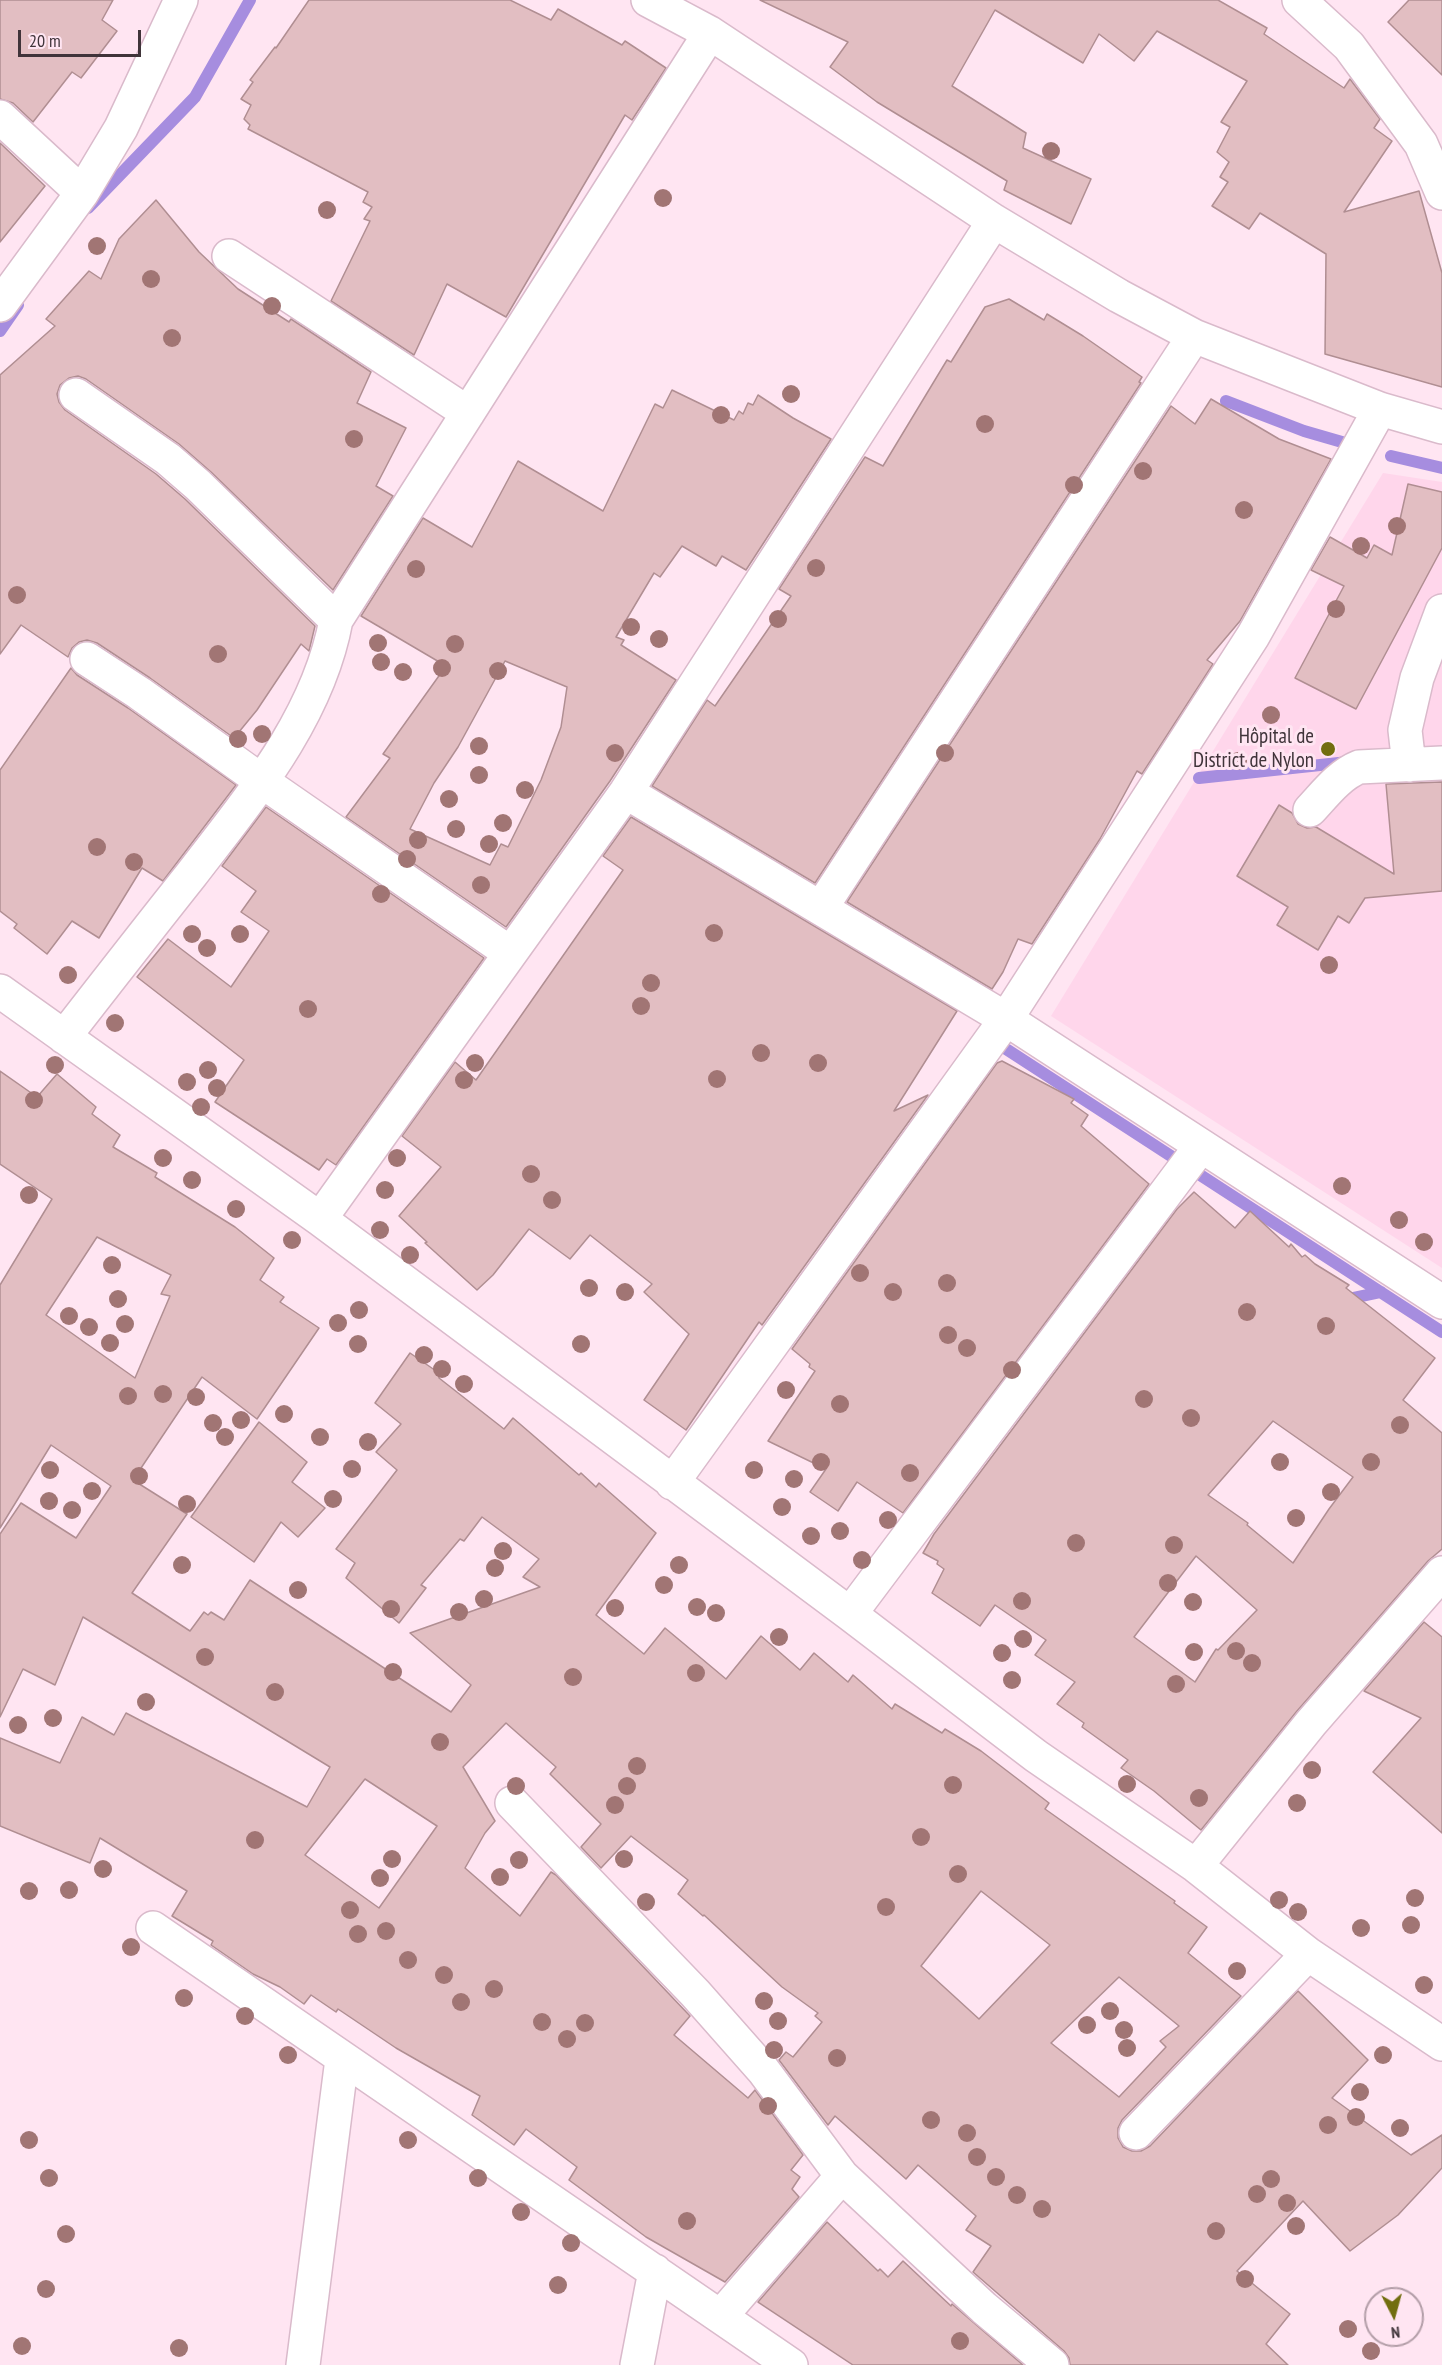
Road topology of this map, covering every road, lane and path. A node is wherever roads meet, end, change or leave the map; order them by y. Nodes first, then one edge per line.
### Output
1 (181, 0) edge
2 (648, 0) edge
3 (1299, 0) edge
4 (710, 33) junction
5 (0, 117) edge
6 (82, 193) junction
7 (1442, 193) edge
8 (994, 221) junction
9 (229, 256) dead end
10 (0, 305) edge
11 (1194, 336) junction
12 (76, 395) dead end
13 (1380, 409) junction
14 (468, 412) junction
15 (1442, 427) edge
16 (1442, 611) edge
17 (336, 620) junction
18 (87, 659) dead end
19 (1442, 763) edge
20 (1409, 765) junction
21 (263, 782) junction
22 (626, 792) junction
23 (1310, 810) dead end
24 (821, 908) junction
25 (510, 953) junction
26 (0, 991) edge
27 (1006, 1018) junction
28 (64, 1037) junction
29 (1201, 1146) junction
30 (320, 1219) junction
31 (1442, 1302) edge
32 (672, 1483) junction
33 (1442, 1573) edge
34 (850, 1614) junction
35 (512, 1803) dead end
36 (1196, 1866) junction
37 (153, 1928) dead end
38 (1308, 1953) junction
39 (1442, 2044) edge
40 (342, 2059) junction
41 (1136, 2133) dead end
42 (842, 2176) junction
43 (655, 2271) junction
44 (721, 2316) junction
45 (303, 2365) edge
46 (637, 2365) edge
47 (791, 2365) edge
48 (1052, 2365) edge

1 - 6 street
2 - 4 street
3 - 7 street
4 - 8 street
4 - 14 street
5 - 6 street
6 - 10 street
8 - 11 street
8 - 22 street
9 - 14 street
11 - 13 street
11 - 24 street
12 - 17 street
13 - 15 street
13 - 27 street
14 - 17 street
16 - 20 street
17 - 21 street
18 - 21 street
19 - 20 street
20 - 23 street
21 - 25 street
21 - 28 street
22 - 24 street
22 - 25 street
24 - 27 street
25 - 30 street
26 - 28 street
27 - 29 street
27 - 32 street
28 - 30 street
29 - 31 street
29 - 34 street
30 - 32 street
32 - 34 street
33 - 36 street
34 - 36 street
35 - 42 street
36 - 38 street
37 - 40 street
38 - 39 street
38 - 41 street
40 - 43 street
40 - 45 street
42 - 44 street
42 - 48 street
43 - 44 street
43 - 46 street
44 - 47 street

